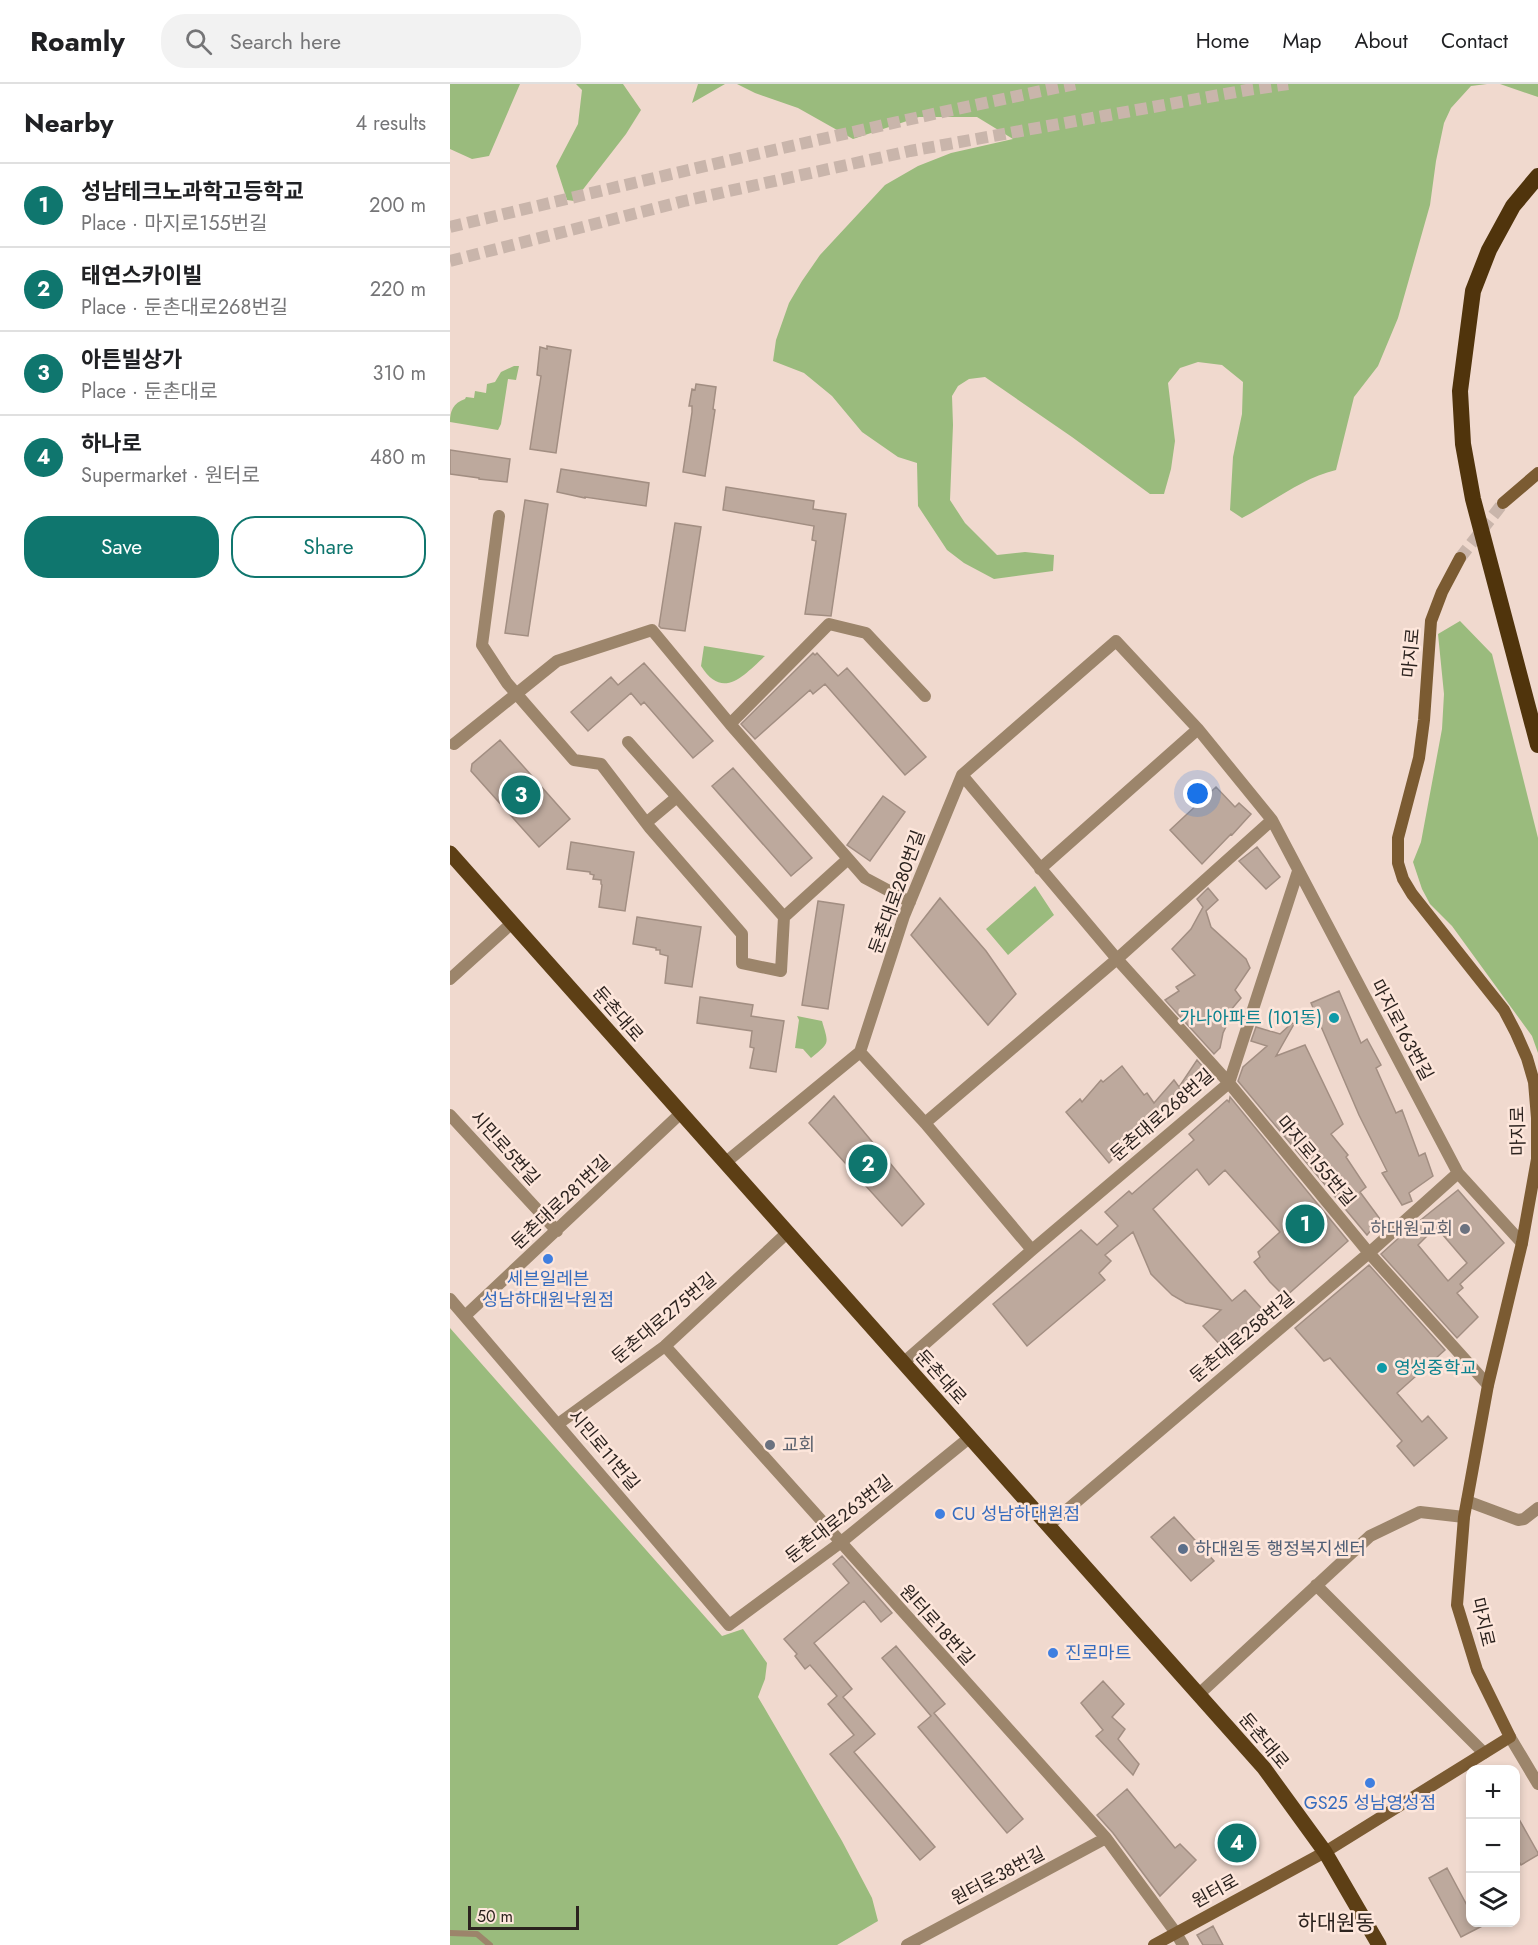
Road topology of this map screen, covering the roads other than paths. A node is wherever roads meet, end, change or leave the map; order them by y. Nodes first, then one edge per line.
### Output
1 (1538, 176) edge
2 (1538, 473) edge
3 (1503, 502) tunnel mouth
4 (499, 516) dead end
5 (1460, 558) tunnel mouth
6 (1116, 642) joint
7 (517, 694) junction
8 (925, 696) dead end
9 (730, 724) junction
10 (1198, 729) junction
11 (628, 742) dead end
12 (454, 744) dead end
13 (1538, 745) edge
14 (962, 775) junction
15 (677, 797) junction
16 (1272, 820) junction
17 (646, 823) junction
18 (450, 854) edge
19 (848, 859) junction
20 (1040, 869) junction
21 (1298, 870) junction
22 (910, 902) junction
23 (784, 917) junction
24 (512, 923) junction
25 (1117, 959) junction
26 (450, 979) edge
27 (861, 1052) junction
28 (1229, 1083) junction
29 (450, 1114) edge
30 (680, 1114) junction
31 (925, 1124) junction
32 (726, 1162) junction
33 (1458, 1173) junction
34 (557, 1231) junction
35 (788, 1233) junction
36 (1522, 1243) junction
37 (1032, 1250) junction
38 (1369, 1253) junction
39 (450, 1299) edge
40 (465, 1316) junction
41 (665, 1346) junction
42 (903, 1364) junction
43 (1488, 1385) junction
44 (558, 1424) junction
45 (969, 1438) junction
46 (1467, 1502) junction
47 (1538, 1508) edge
48 (1464, 1517) junction
49 (1048, 1526) junction
50 (840, 1543) junction
51 (1316, 1585) junction
52 (729, 1625) joint
53 (1198, 1695) junction
54 (1510, 1737) junction
55 (1484, 1753) junction
56 (1536, 1778) edge
57 (1106, 1838) junction
58 (1325, 1852) junction
59 (450, 1933) edge
60 (1176, 1933) junction
61 (490, 1945) edge
62 (907, 1945) edge
63 (1154, 1945) edge
64 (1184, 1945) edge
65 (1379, 1945) edge

1 - 13 highway
2 - 3 main road
4 - 7 street
5 - 36 main road, 마지로
6 - 10 street, 마지로163번길
6 - 14 street, 둔촌대로280번길
7 - 9 street
7 - 12 street
7 - 17 street
8 - 9 street
9 - 19 street
10 - 16 street, 마지로163번길
10 - 20 street
11 - 15 street
14 - 20 street, 마지로155번길
14 - 22 street, 둔촌대로280번길
15 - 17 street
15 - 23 street
16 - 21 street, 마지로163번길
16 - 25 street
17 - 23 street
18 - 24 main road, 둔촌대로
19 - 22 street
19 - 23 street
20 - 25 street, 마지로155번길
21 - 28 street, 둔촌대로268번길
21 - 33 street, 마지로163번길
22 - 27 street, 둔촌대로280번길
24 - 26 street
24 - 30 main road, 둔촌대로
25 - 28 street, 마지로155번길
25 - 31 street
27 - 31 street
27 - 32 street
28 - 37 street, 둔촌대로268번길
28 - 38 street, 마지로155번길
29 - 34 street, 시민로5번길
30 - 32 main road, 둔촌대로
30 - 34 street, 둔촌대로281번길
31 - 37 street
32 - 35 main road, 둔촌대로
33 - 36 street, 마지로163번길
33 - 38 street, 둔촌대로258번길
34 - 40 street, 둔촌대로281번길
35 - 41 street, 둔촌대로275번길
35 - 42 main road, 둔촌대로
36 - 43 main road, 마지로
37 - 42 street, 둔촌대로268번길
38 - 43 street, 마지로155번길
38 - 49 street, 둔촌대로258번길
39 - 40 street, 시민로11번길
40 - 44 street, 시민로11번길
41 - 44 street, 둔촌대로275번길
41 - 50 street, 원터로18번길
42 - 45 main road, 둔촌대로
43 - 46 main road, 마지로
44 - 52 street, 시민로11번길
45 - 49 main road, 둔촌대로
45 - 50 street, 둔촌대로263번길
46 - 47 street
46 - 48 main road, 마지로
48 - 51 street
48 - 54 main road, 마지로
49 - 53 main road, 둔촌대로
50 - 52 street, 둔촌대로263번길
50 - 57 street, 원터로18번길
51 - 53 street
51 - 55 street
53 - 58 main road, 둔촌대로
54 - 55 main road
54 - 56 street, 마지로
55 - 58 main road
57 - 60 street, 원터로18번길
57 - 62 street, 원터로38번길
58 - 60 main road, 원터로
58 - 65 main road, 둔촌대로
59 - 61 lane
60 - 63 main road, 원터로
60 - 64 street, 원터로18번길

